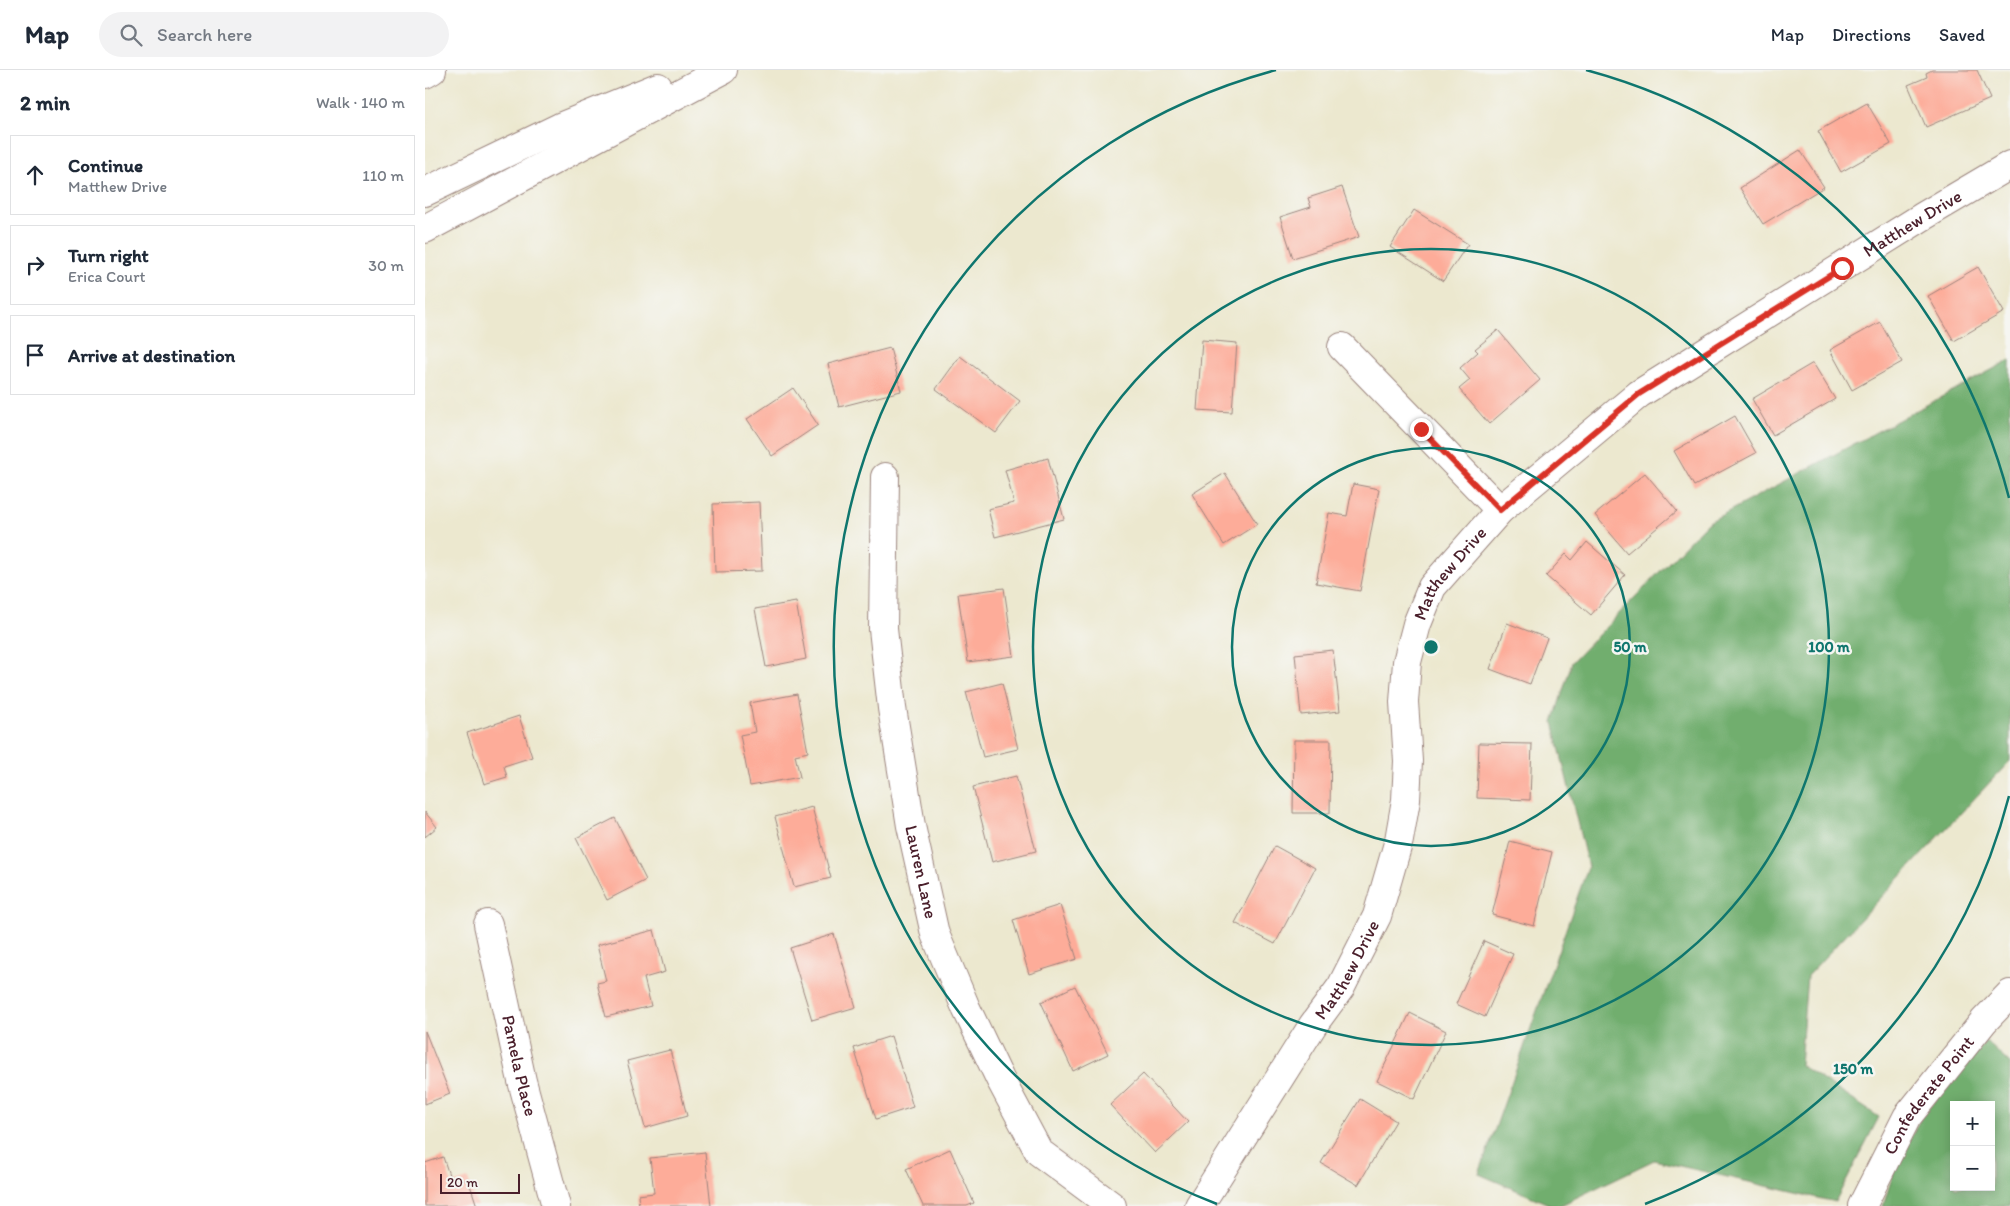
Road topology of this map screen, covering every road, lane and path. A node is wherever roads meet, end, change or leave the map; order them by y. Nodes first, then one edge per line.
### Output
1 (433, 70) edge
2 (702, 70) edge
3 (723, 70) edge
4 (425, 74) edge
5 (2010, 165) edge
6 (425, 192) edge
7 (425, 228) edge
8 (1342, 347) dead end
9 (885, 477) dead end
10 (1500, 510) junction
11 (488, 924) dead end
12 (2010, 994) edge
13 (556, 1206) edge
14 (1112, 1206) edge
15 (1199, 1206) edge
16 (1862, 1206) edge

1 - 4 main road
2 - 6 main road
3 - 7 main road
5 - 10 main road, Matthew Drive
8 - 10 main road
9 - 14 main road, Lauren Lane
10 - 15 main road, Matthew Drive
11 - 13 main road, Pamela Place
12 - 16 main road, Confederate Point

